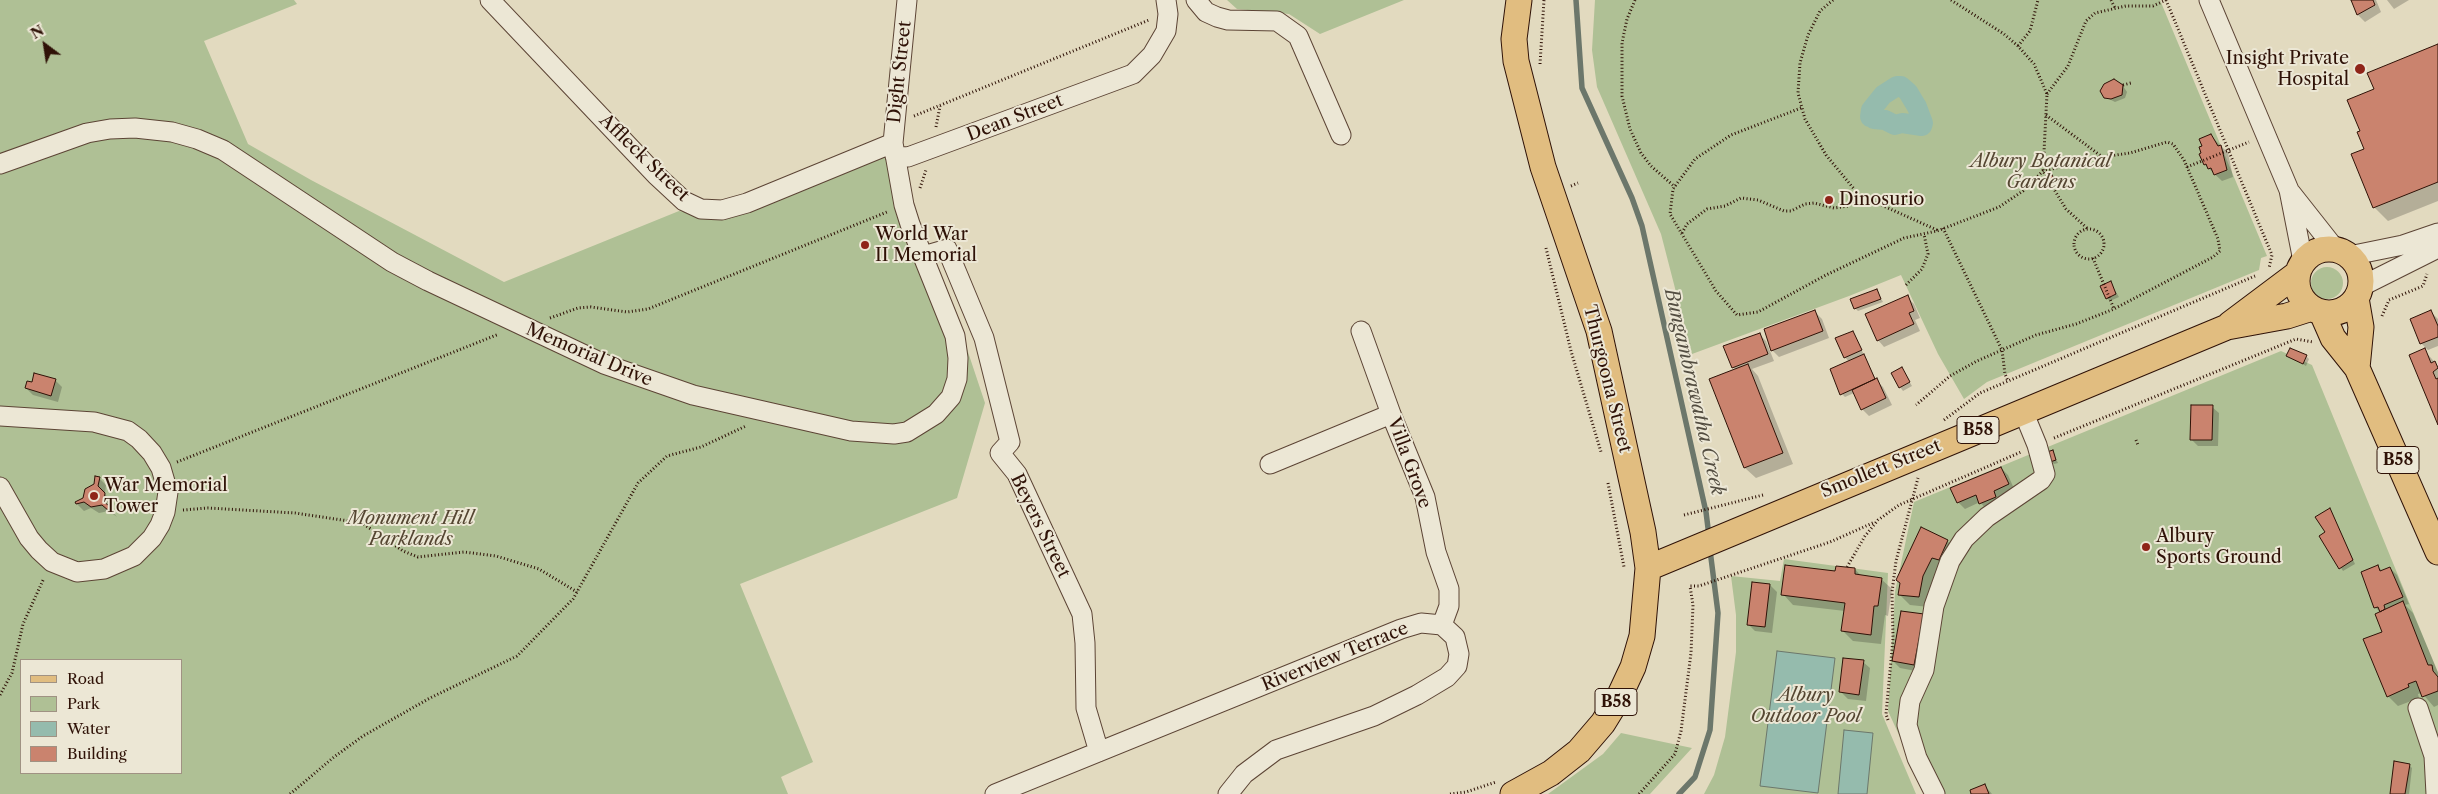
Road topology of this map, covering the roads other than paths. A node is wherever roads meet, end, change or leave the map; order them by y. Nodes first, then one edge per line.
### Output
1 (490, 0) edge
2 (907, 0) edge
3 (1196, 0) edge
4 (1518, 0) edge
5 (1533, 0) edge
6 (2209, 0) edge
7 (1166, 9) edge
8 (1528, 108) junction
9 (1341, 135) dead end
10 (894, 150) junction
11 (0, 164) edge
12 (2289, 190) junction
13 (2438, 233) edge
14 (2438, 248) edge
15 (2342, 253) junction
16 (923, 256) junction
17 (2301, 267) junction
18 (2358, 293) junction
19 (2317, 310) junction
20 (2227, 327) junction
21 (1361, 331) dead end
22 (2357, 368) junction
23 (2023, 411) junction
24 (1391, 414) junction
25 (0, 416) edge
26 (1270, 464) dead end
27 (0, 487) edge
28 (2438, 552) edge
29 (1636, 569) junction
30 (1442, 625) junction
31 (2418, 708) dead end
32 (1100, 752) junction
33 (1507, 787) edge
34 (995, 794) edge
35 (1228, 794) edge
36 (1935, 794) edge
37 (2436, 794) edge

1 - 10 street, Affleck Street
2 - 10 street, Dight Street
3 - 9 street
4 - 8 main road, Thurgoona Street
5 - 8 main road, Thurgoona Street
6 - 12 street
7 - 10 street, Dean Street
8 - 29 main road, Thurgoona Street
10 - 16 street, Memorial Drive
11 - 16 street, Memorial Drive
12 - 15 street
12 - 17 street
13 - 15 street
14 - 18 street
15 - 17 main road, B58
15 - 18 main road, B58
16 - 32 street, Beyers Street
17 - 19 main road, B58
17 - 20 main road, Smollett Street / B58
18 - 19 main road, B58
18 - 22 main road, B58
19 - 20 main road, Smollett Street / B58
19 - 22 main road, B58
20 - 23 main road, Smollett Street / B58
21 - 24 street, Villa Grove
22 - 28 main road, B58
23 - 29 main road, Smollett Street / B58
23 - 36 street
24 - 26 street
24 - 30 street, Villa Grove
25 - 27 street
29 - 33 main road, B58
30 - 32 street, Riverview Terrace
30 - 35 street
31 - 37 street
32 - 34 street, Riverview Terrace

